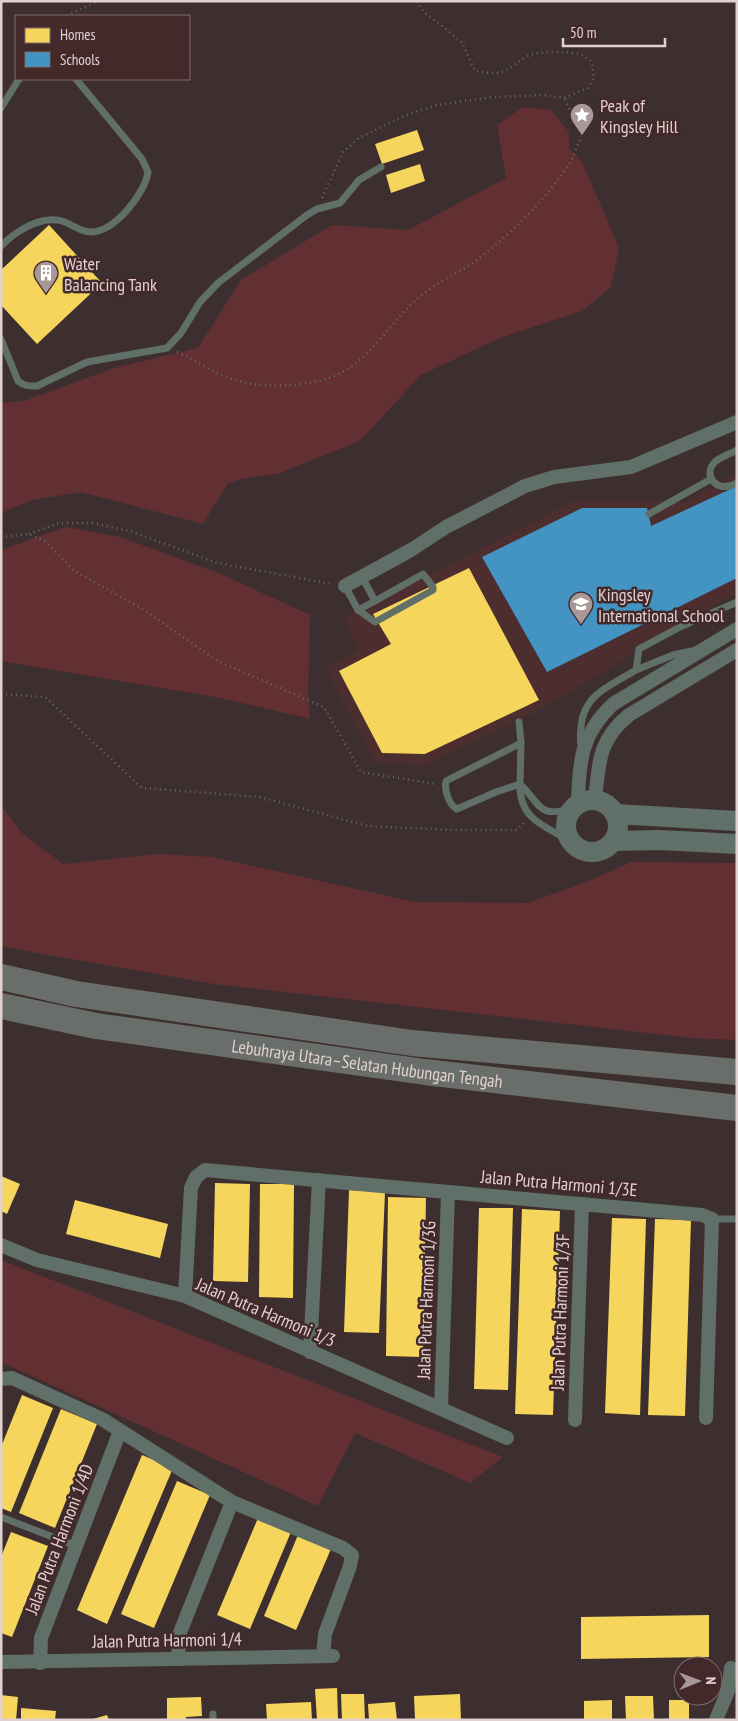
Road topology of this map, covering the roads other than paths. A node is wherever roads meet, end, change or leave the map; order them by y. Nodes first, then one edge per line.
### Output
1 (19, 80) edge
2 (77, 80) edge
3 (1, 108) edge
4 (381, 167) dead end
5 (1, 246) edge
6 (1, 339) edge
7 (735, 426) edge
8 (737, 450) edge
9 (712, 479) junction
10 (737, 483) edge
11 (648, 514) dead end
12 (362, 576) junction
13 (345, 586) joint
14 (375, 601) junction
15 (737, 602) edge
16 (358, 610) junction
17 (737, 629) edge
18 (700, 650) junction
19 (737, 650) edge
20 (636, 670) junction
21 (519, 722) dead end
22 (521, 744) junction
23 (582, 752) junction
24 (520, 784) junction
25 (582, 803) junction
26 (616, 814) junction
27 (737, 821) edge
28 (569, 840) junction
29 (614, 841) junction
30 (737, 844) edge
31 (1, 977) edge
32 (1, 1006) edge
33 (737, 1072) edge
34 (737, 1108) edge
35 (319, 1180) junction
36 (448, 1192) junction
37 (582, 1204) junction
38 (712, 1219) junction
39 (737, 1219) edge
40 (1, 1245) edge
41 (185, 1296) junction
42 (310, 1352) junction
43 (1, 1379) edge
44 (441, 1409) junction
45 (706, 1418) dead end
46 (576, 1420) dead end
47 (120, 1431) junction
48 (507, 1438) dead end
49 (232, 1502) junction
50 (1, 1518) edge
51 (77, 1546) junction
52 (178, 1658) junction
53 (1, 1662) edge
54 (40, 1662) junction
55 (731, 1668) dead end
56 (716, 1720) edge

1 - 3 lane
2 - 5 lane
4 - 6 lane
7 - 12 street
8 - 9 lane
9 - 10 lane
9 - 11 lane
12 - 13 street
12 - 14 lane
13 - 16 lane
14 - 16 lane
14 - 16 lane
15 - 20 lane
17 - 18 street
18 - 20 lane
18 - 23 street
19 - 25 street
20 - 23 lane
21 - 22 lane
22 - 24 lane
22 - 24 lane
23 - 25 street
24 - 25 lane
24 - 28 lane
25 - 26 main road
25 - 28 main road
26 - 27 main road
26 - 29 main road
28 - 29 main road
29 - 30 main road
31 - 33 highway, Lebuhraya Utara–Selatan Hubungan Tengah
32 - 34 highway, Lebuhraya Utara–Selatan Hubungan Tengah
35 - 36 street, Jalan Putra Harmoni 1/3E
35 - 41 street, Jalan Putra Harmoni 1/3E
35 - 42 street
36 - 37 street, Jalan Putra Harmoni 1/3E
36 - 44 street, Jalan Putra Harmoni 1/3G
37 - 38 street, Jalan Putra Harmoni 1/3E
37 - 46 street, Jalan Putra Harmoni 1/3F
38 - 39 lane
38 - 45 street
40 - 41 street, Jalan Putra Harmoni 1/3
41 - 42 street, Jalan Putra Harmoni 1/3
42 - 44 street, Jalan Putra Harmoni 1/3
43 - 47 street
44 - 48 street, Jalan Putra Harmoni 1/3
47 - 49 street
47 - 51 street, Jalan Putra Harmoni 1/4D
49 - 52 street
49 - 52 street, Jalan Putra Harmoni 1/4
50 - 51 lane
51 - 54 street, Jalan Putra Harmoni 1/4D
52 - 54 street, Jalan Putra Harmoni 1/4
53 - 54 street, Jalan Putra Harmoni 1/4
55 - 56 street

